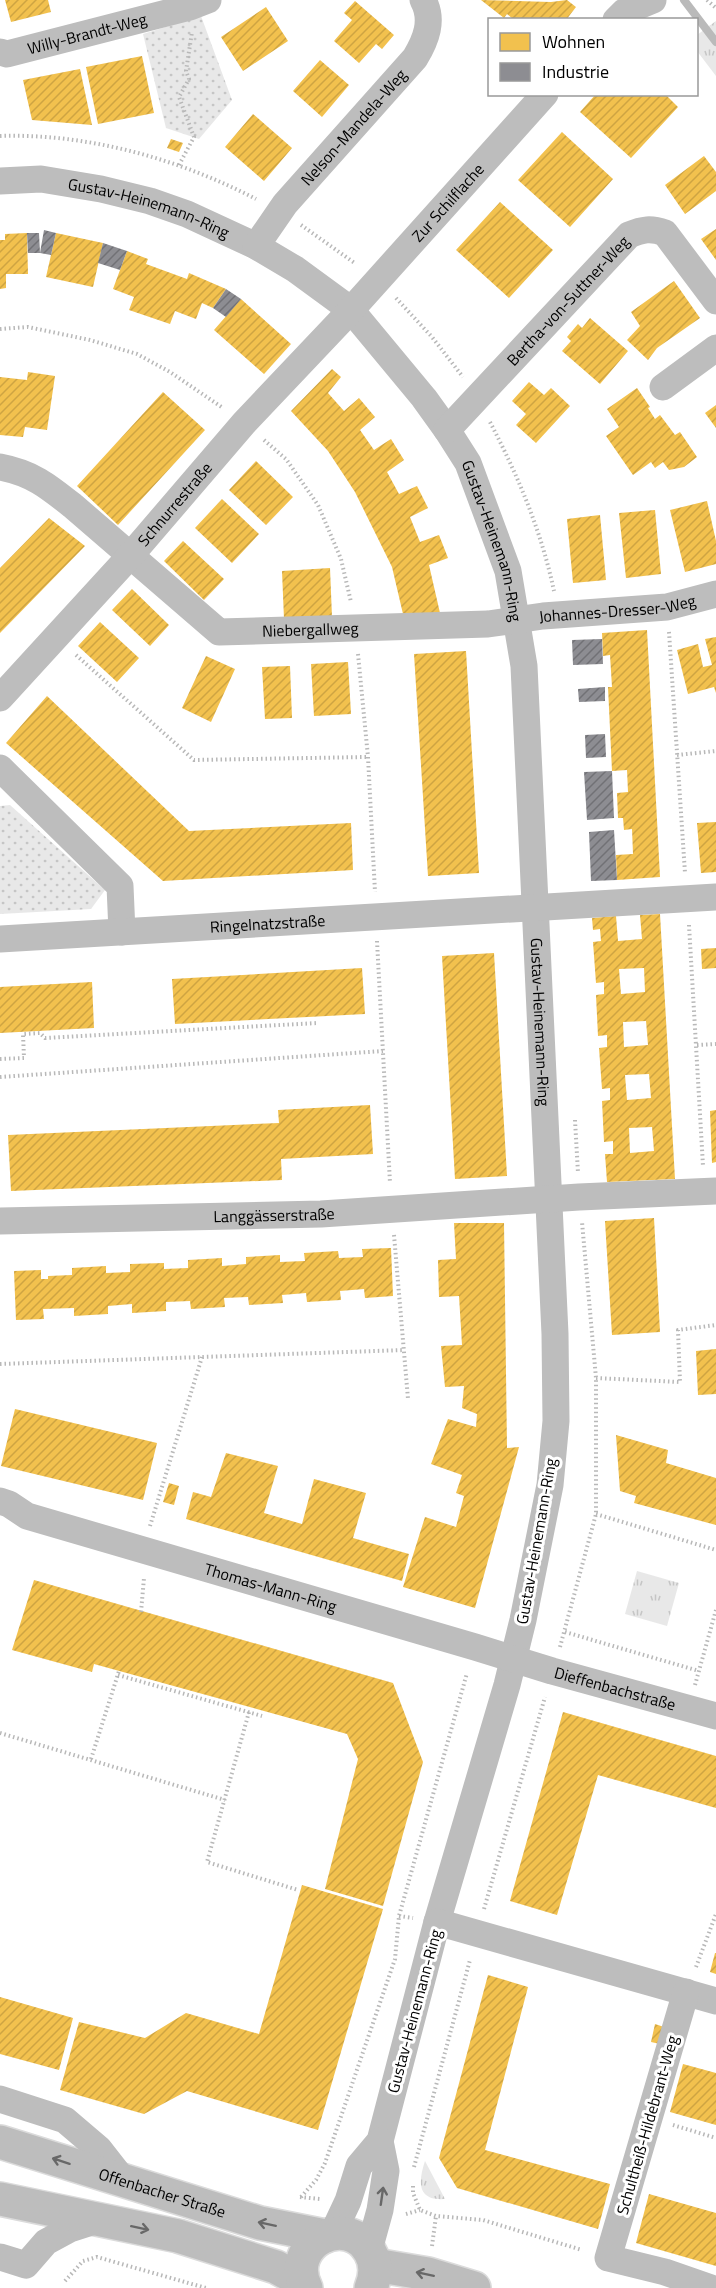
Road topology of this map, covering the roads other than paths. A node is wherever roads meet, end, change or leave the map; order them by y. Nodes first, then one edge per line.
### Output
1 (423, 0) edge
2 (653, 0) edge
3 (199, 4) edge
4 (618, 18) edge
5 (0, 52) edge
6 (543, 96) edge
7 (0, 181) edge
8 (256, 246) junction
9 (716, 301) edge
10 (351, 310) junction
11 (716, 348) edge
12 (663, 387) dead end
13 (447, 430) junction
14 (0, 467) edge
15 (130, 556) junction
16 (716, 594) edge
17 (518, 620) junction
18 (0, 698) edge
19 (0, 768) edge
20 (716, 897) edge
21 (536, 908) junction
22 (122, 932) junction
23 (0, 939) edge
24 (711, 1191) edge
25 (548, 1200) junction
26 (0, 1221) edge
27 (0, 1501) edge
28 (27, 1516) junction
29 (0, 1518) edge
30 (513, 1660) junction
31 (716, 1716) edge
32 (437, 1922) junction
33 (686, 1992) junction
34 (716, 2001) edge
35 (0, 2099) edge
36 (380, 2141) junction
37 (0, 2142) edge
38 (124, 2181) junction
39 (0, 2199) edge
40 (101, 2219) junction
41 (329, 2235) junction
42 (0, 2257) edge
43 (371, 2268) edge
44 (304, 2285) edge
45 (474, 2288) edge
46 (708, 2288) edge

1 - 8 street, Nelson-Mandela-Weg
2 - 4 street
3 - 5 street, Willy-Brandt-Weg
6 - 10 street, Zur Schilflache
7 - 8 street, Gustav-Heinemann-Ring
8 - 10 street, Gustav-Heinemann-Ring
9 - 13 street, Bertha-von-Suttner-Weg
10 - 13 street, Gustav-Heinemann-Ring
10 - 15 street, Schnurrestraße
11 - 12 street
13 - 17 street, Gustav-Heinemann-Ring
14 - 15 street, Niebergallweg
15 - 17 street, Niebergallweg
15 - 18 street, Schnurrestraße
16 - 17 street, Johannes-Dresser-Weg
17 - 21 street, Gustav-Heinemann-Ring
19 - 22 street
20 - 21 street, Ringelnatzstraße
21 - 22 street, Ringelnatzstraße
21 - 25 street, Gustav-Heinemann-Ring
22 - 23 street, Ringelnatzstraße
24 - 25 street, Langgässerstraße
25 - 26 street, Langgässerstraße
25 - 30 street, Gustav-Heinemann-Ring
27 - 28 street, Thomas-Mann-Ring
28 - 29 street, Thomas-Mann-Ring
28 - 30 street, Thomas-Mann-Ring
30 - 31 street, Dieffenbachstraße
30 - 32 street, Gustav-Heinemann-Ring
32 - 33 street
32 - 36 street, Gustav-Heinemann-Ring
33 - 34 street
33 - 46 street, Schultheiß-Hildebrant-Weg
35 - 38 street
36 - 41 street, Gustav-Heinemann-Ring
43 -> 36 street, Gustav-Heinemann-Ring
38 -> 37 main road, Offenbacher Straße
41 -> 38 main road, Offenbacher Straße
39 - 40 main road
40 - 42 street
40 -> 44 main road
41 - 43 main road, Offenbacher Straße
41 - 44 main road
45 -> 43 main road, Offenbacher Straße

